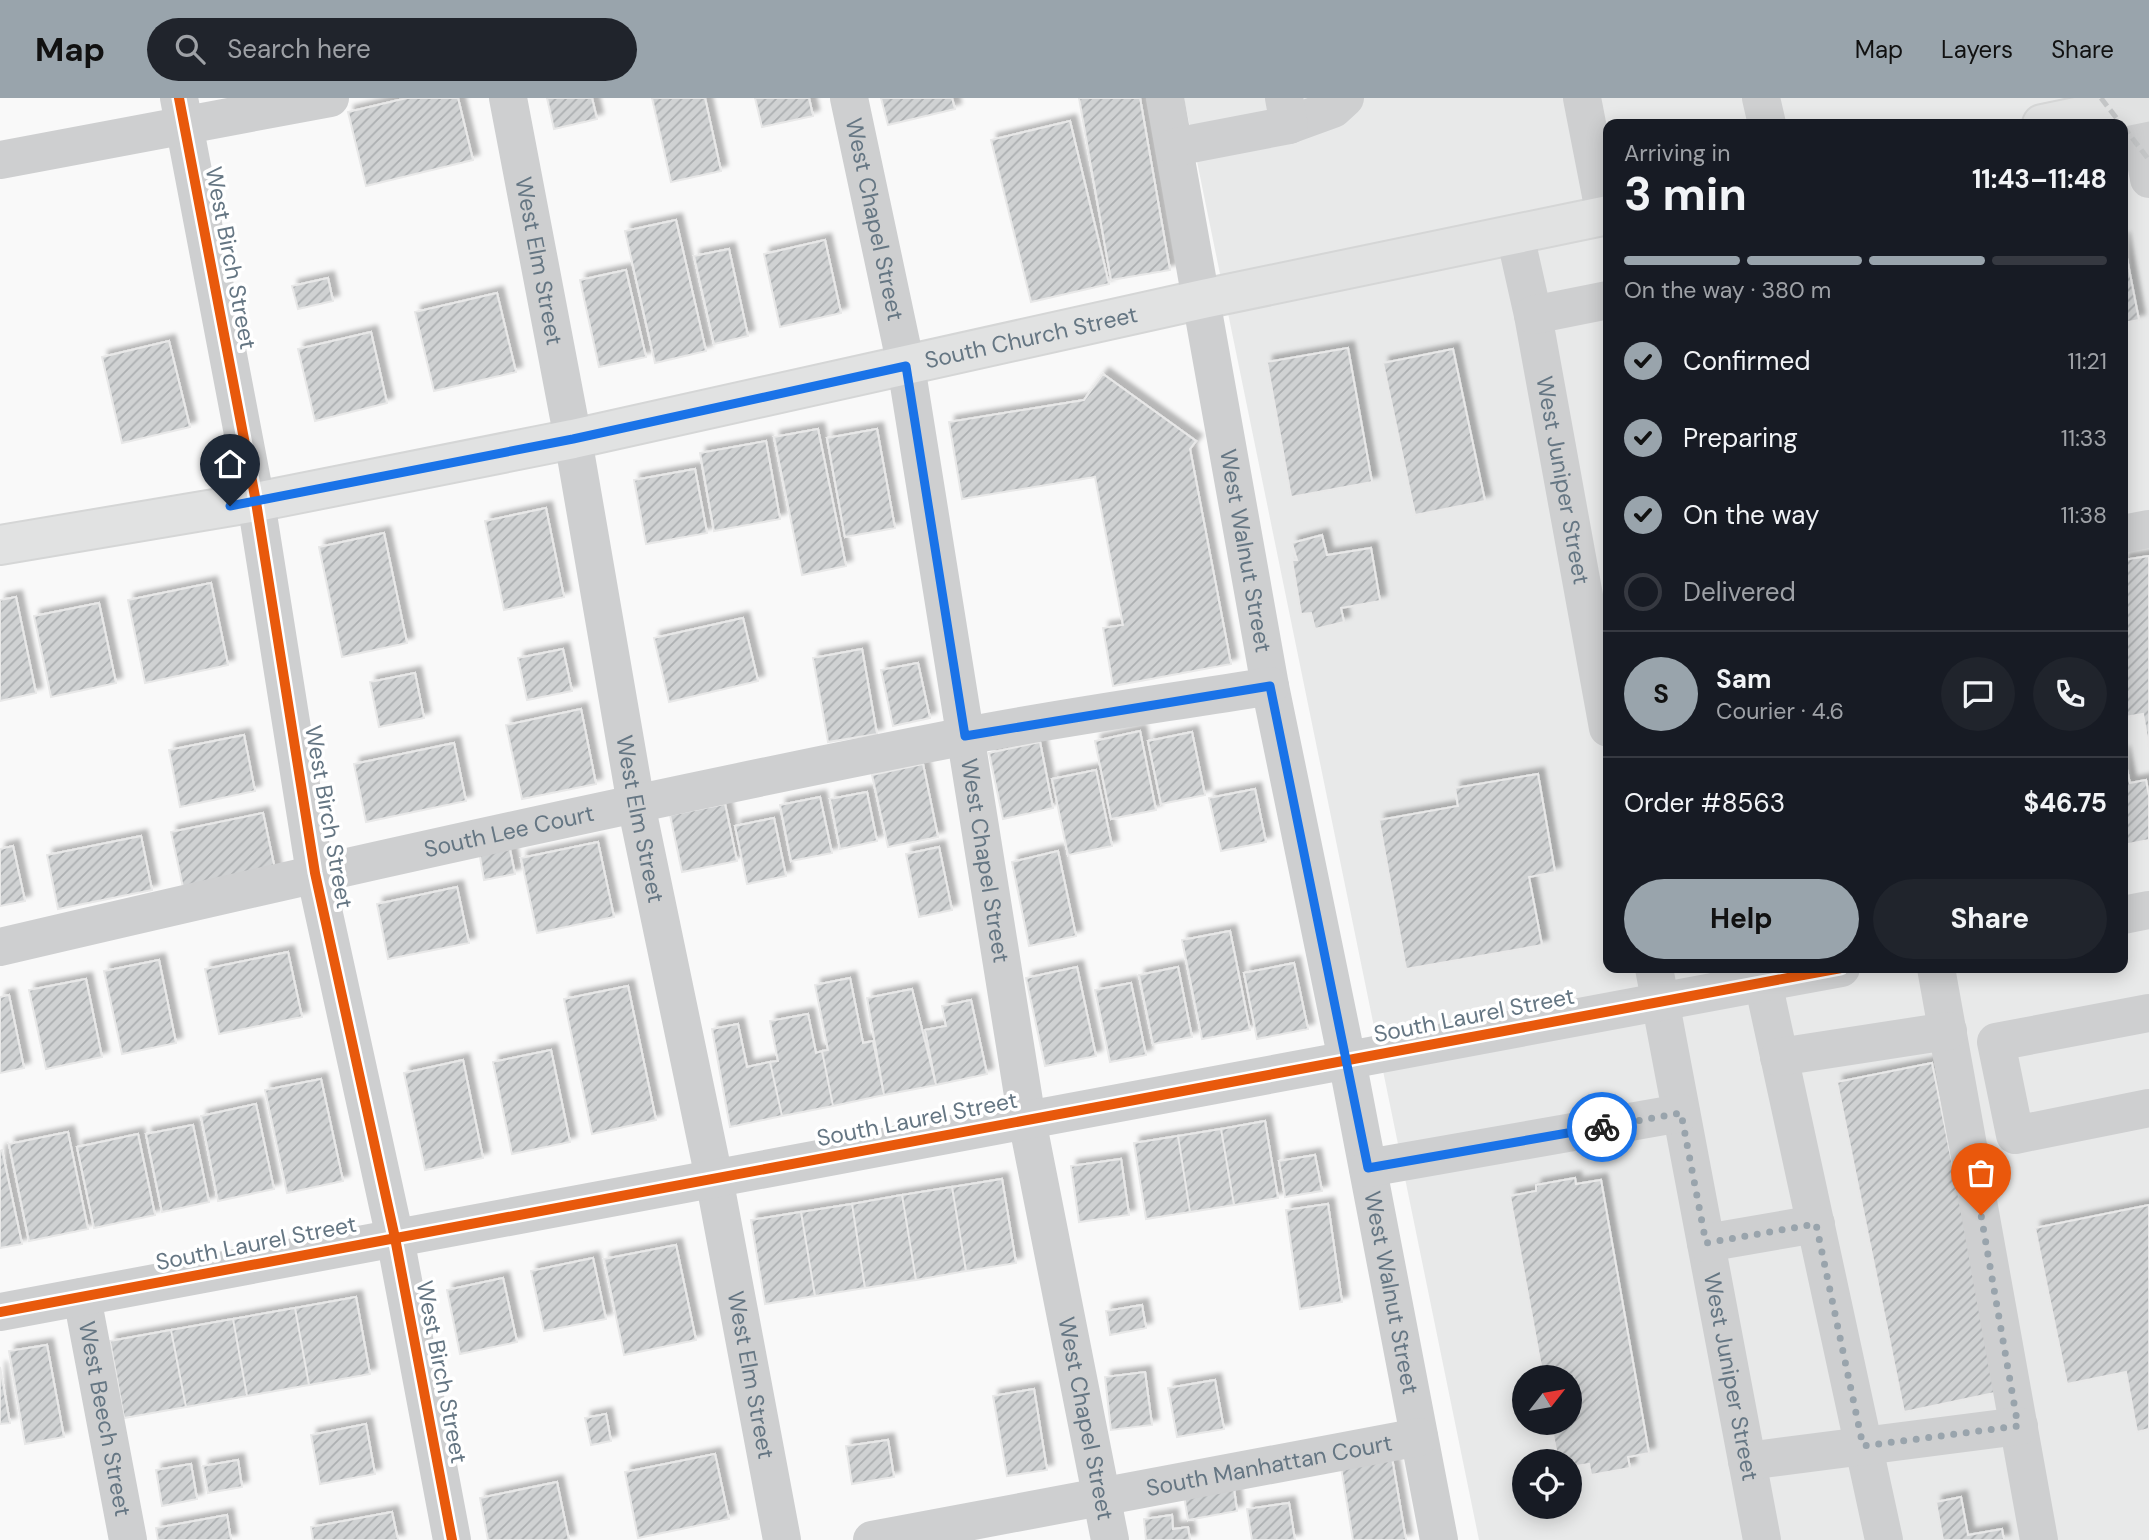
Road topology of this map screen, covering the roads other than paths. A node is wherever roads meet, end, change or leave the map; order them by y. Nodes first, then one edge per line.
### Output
1 (330, 98) edge
2 (508, 98) edge
3 (849, 98) edge
4 (1165, 98) edge
5 (1345, 98) edge
6 (1583, 98) edge
7 (1761, 98) edge
8 (2140, 102) edge
9 (1287, 111) edge
10 (182, 112) edge
11 (1766, 119) edge
12 (2064, 119) edge
13 (1175, 146) junction
14 (0, 160) edge
15 (2149, 180) edge
16 (1603, 196) edge
17 (1603, 216) edge
18 (1514, 235) junction
19 (1203, 299) junction
20 (1603, 301) edge
21 (1533, 315) junction
22 (906, 366) junction
23 (573, 439) junction
24 (256, 502) junction
25 (2149, 529) edge
26 (2128, 533) edge
27 (0, 545) edge
28 (1270, 686) junction
29 (1603, 700) edge
30 (965, 736) junction
31 (636, 804) junction
32 (315, 873) junction
33 (2149, 910) edge
34 (2128, 914) edge
35 (0, 947) edge
36 (1813, 973) edge
37 (1937, 973) edge
38 (1763, 982) junction
39 (1657, 985) edge
40 (2149, 1013) edge
41 (1948, 1031) junction
42 (1779, 1057) junction
43 (1347, 1060) junction
44 (2149, 1108) edge
45 (1681, 1113) junction
46 (1027, 1120) junction
47 (1368, 1168) junction
48 (713, 1178) junction
49 (1816, 1224) junction
50 (395, 1238) junction
51 (1706, 1243) junction
52 (82, 1297) junction
53 (0, 1312) edge
54 (2018, 1426) junction
55 (1419, 1437) junction
56 (1863, 1446) junction
57 (1747, 1461) junction
58 (1101, 1497) junction
59 (128, 1540) edge
60 (452, 1540) edge
61 (782, 1540) edge
62 (872, 1540) edge
63 (1110, 1540) edge
64 (1439, 1540) edge
65 (1762, 1540) edge
66 (1884, 1540) edge
67 (2039, 1540) edge

1 - 10 street
2 - 23 street, West Elm Street
3 - 22 street, West Chapel Street
4 - 13 street, West Walnut Street
5 - 9 street
6 - 16 street
7 - 11 street
8 - 12 highway
8 - 15 street
9 - 13 street
10 - 14 street
10 - 24 street, West Birch Street
13 - 19 street, West Walnut Street
17 - 18 highway, South Church Street
18 - 19 highway, South Church Street
18 - 21 street, West Juniper Street
19 - 22 highway, South Church Street
19 - 28 street, West Walnut Street
20 - 21 street
21 - 29 street, West Juniper Street
22 - 23 highway, South Church Street
22 - 30 street, West Chapel Street
23 - 24 highway, South Church Street
23 - 31 street, West Elm Street
24 - 27 highway, South Church Street
24 - 32 street, West Birch Street
25 - 26 street
28 - 30 street, South Lee Court
28 - 43 street, West Walnut Street
30 - 31 street, South Lee Court
30 - 46 street, West Chapel Street
31 - 32 street, South Lee Court
31 - 48 street, West Elm Street
32 - 35 street, South Lee Court
32 - 50 street, West Birch Street
33 - 34 street
36 - 38 street, South Laurel Street
37 - 41 street
38 - 39 street, South Laurel Street
38 - 42 street
39 - 43 street, South Laurel Street
39 - 45 street, West Juniper Street
40 - 44 street
41 - 42 street
41 - 54 street
42 - 49 street
43 - 46 street, South Laurel Street
43 - 47 street, West Walnut Street
45 - 47 street
45 - 51 street, West Juniper Street
46 - 48 street, South Laurel Street
46 - 58 street, West Chapel Street
47 - 55 street, West Walnut Street
48 - 50 street, South Laurel Street
48 - 61 street, West Elm Street
49 - 51 street
49 - 56 street
50 - 52 street, South Laurel Street
50 - 60 street, West Birch Street
51 - 57 street, West Juniper Street
52 - 53 street, South Laurel Street
52 - 59 street, West Beech Street
54 - 56 street
54 - 67 street
55 - 58 street, South Manhattan Court
55 - 64 street, West Walnut Street
56 - 57 street
56 - 66 street
57 - 65 street, West Juniper Street
58 - 62 street, South Manhattan Court
58 - 63 street, West Chapel Street

